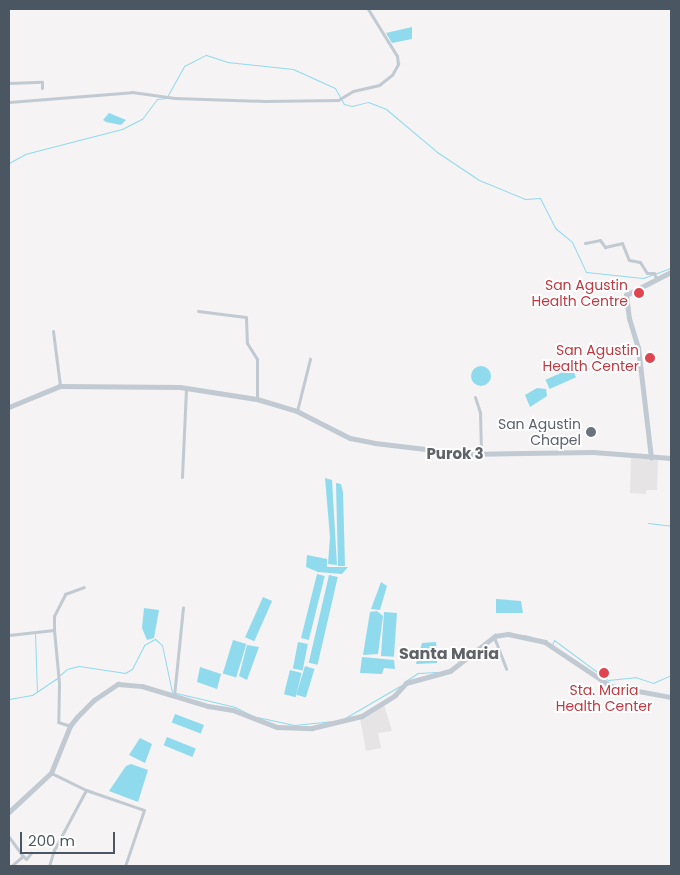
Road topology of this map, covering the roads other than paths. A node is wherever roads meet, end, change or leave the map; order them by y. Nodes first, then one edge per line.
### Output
1 (368, 9) edge
2 (9, 83) edge
3 (42, 88) dead end
4 (9, 102) edge
5 (585, 244) dead end
6 (671, 272) edge
7 (655, 276) junction
8 (198, 311) dead end
9 (53, 331) dead end
10 (310, 359) dead end
11 (60, 386) junction
12 (186, 388) junction
13 (475, 397) dead end
14 (257, 399) junction
15 (9, 408) edge
16 (297, 412) junction
17 (481, 454) junction
18 (651, 458) junction
19 (671, 458) edge
20 (182, 477) dead end
21 (84, 587) dead end
22 (183, 607) dead end
23 (54, 630) junction
24 (9, 635) edge
25 (494, 637) junction
26 (506, 669) dead end
27 (174, 696) junction
28 (671, 697) edge
29 (70, 726) junction
30 (51, 773) junction
31 (86, 790) junction
32 (9, 812) edge
33 (9, 837) edge
34 (31, 853) dead end
35 (23, 856) junction
36 (11, 866) edge
37 (49, 866) edge
38 (125, 866) edge

1 - 4 street
2 - 3 street
5 - 7 street
6 - 7 street
7 - 18 street
8 - 14 street
9 - 11 street
10 - 16 street
11 - 12 street
11 - 15 street
12 - 14 street
12 - 20 street
13 - 17 street
14 - 16 street
16 - 17 street
17 - 18 street
18 - 19 street
21 - 23 street
22 - 27 street
23 - 24 street
23 - 29 street
25 - 26 street
25 - 27 street
25 - 28 street
27 - 29 street
29 - 30 street
30 - 31 street
30 - 32 street
31 - 37 street
31 - 38 street
33 - 35 street
34 - 35 street
35 - 36 street

